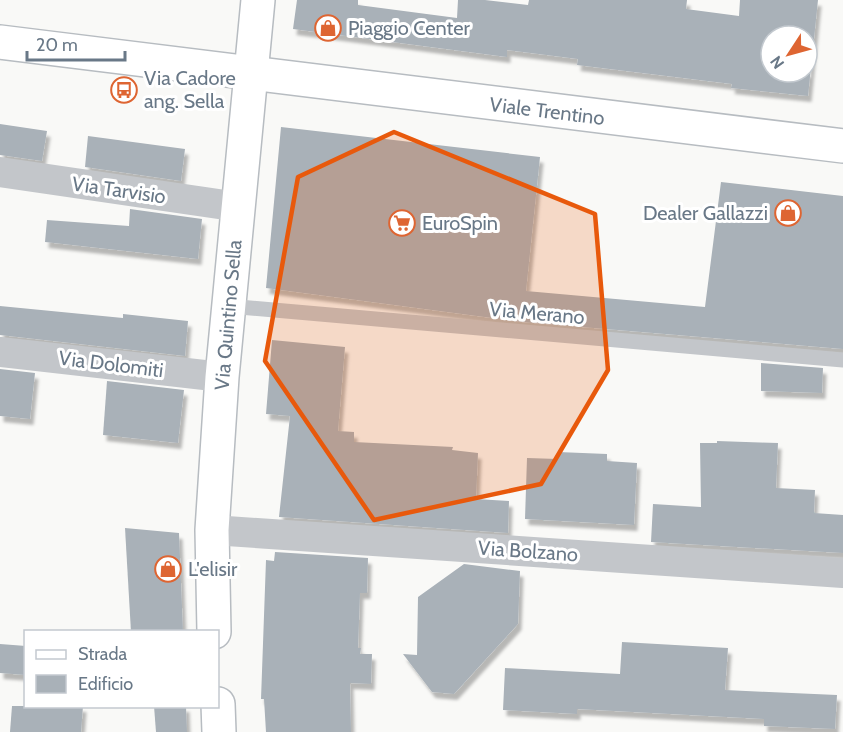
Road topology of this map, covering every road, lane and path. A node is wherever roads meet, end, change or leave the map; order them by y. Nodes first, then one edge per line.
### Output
1 (258, 0) edge
2 (0, 42) edge
3 (251, 74) junction
4 (843, 146) edge
5 (0, 172) edge
6 (239, 207) junction
7 (228, 306) junction
8 (0, 352) edge
9 (843, 360) edge
10 (222, 377) junction
11 (212, 530) junction
12 (843, 573) edge
13 (214, 630) edge
14 (218, 708) edge
15 (219, 732) edge

1 - 3 street, Via Quintino Sella
2 - 3 street, Viale Trentino
3 - 4 street, Viale Trentino
3 - 6 street, Via Quintino Sella
5 - 6 street, Via Tarvisio
6 - 7 street, Via Quintino Sella
7 - 9 lane, Via Merano
7 - 10 street, Via Quintino Sella
8 - 10 street, Via Dolomiti
10 - 11 street, Via Quintino Sella
11 - 12 street, Via Bolzano
11 - 13 street, Via Quintino Sella
14 - 15 street

